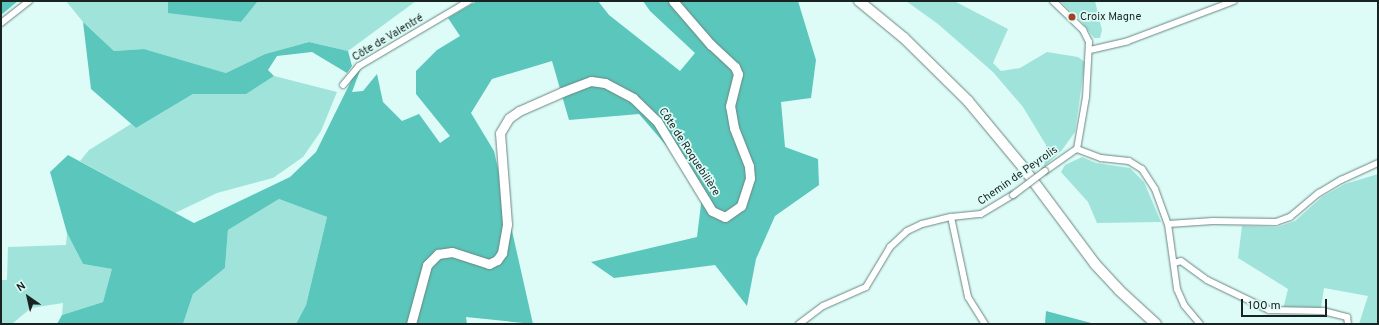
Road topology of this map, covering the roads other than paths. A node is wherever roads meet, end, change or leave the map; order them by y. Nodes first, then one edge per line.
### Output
1 (29, 1) edge
2 (469, 1) edge
3 (673, 1) edge
4 (859, 1) edge
5 (1053, 1) edge
6 (1234, 1) edge
7 (1, 23) edge
8 (1090, 50) junction
9 (343, 85) dead end
10 (1077, 149) junction
11 (1378, 163) edge
12 (950, 217) junction
13 (1168, 224) junction
14 (1174, 263) junction
15 (411, 324) edge
16 (799, 324) edge
17 (985, 324) edge
18 (1156, 324) edge
19 (1200, 324) edge
20 (1348, 324) edge

1 - 7 street
2 - 9 street, Côte de Valentré
3 - 15 street, Côte de Roquebilière
4 - 18 main road
5 - 8 street
6 - 8 street
8 - 10 street
10 - 12 street, Chemin de Peyrolis, bridge
10 - 13 street
11 - 13 street
12 - 16 street, Chemin de Peyrolis
12 - 17 street
13 - 14 street
14 - 19 street
14 - 20 street

